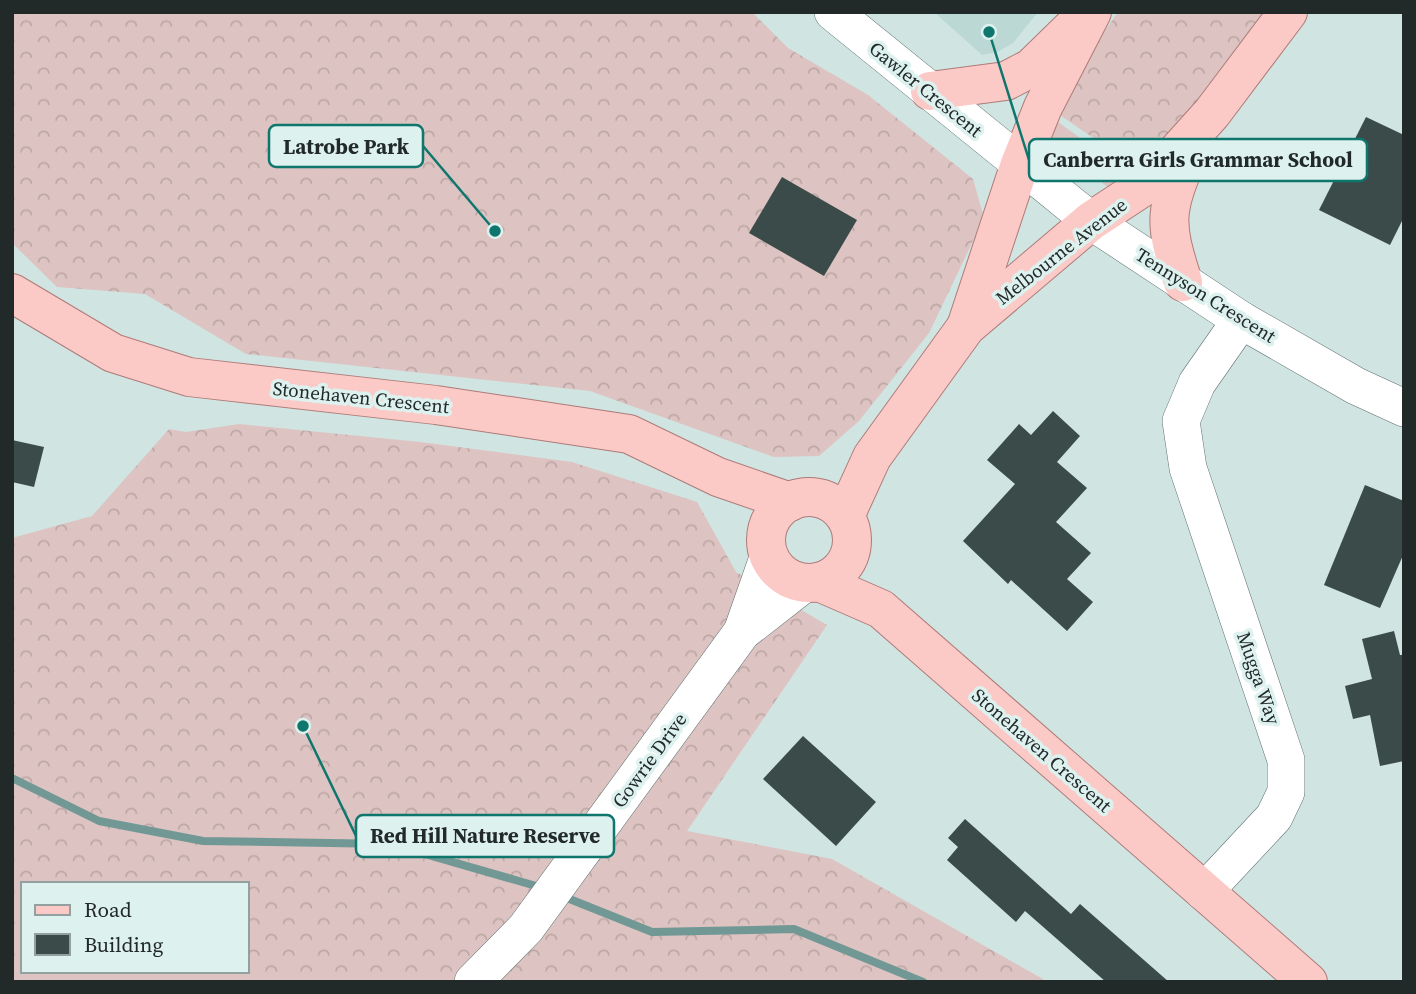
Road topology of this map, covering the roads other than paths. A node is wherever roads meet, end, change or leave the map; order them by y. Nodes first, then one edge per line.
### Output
1 (833, 12) edge
2 (1090, 12) edge
3 (1288, 12) edge
4 (929, 91) junction
5 (1201, 125) junction
6 (1020, 164) junction
7 (1091, 221) junction
8 (1183, 282) junction
9 (12, 293) edge
10 (1241, 320) junction
11 (966, 327) junction
12 (1404, 408) edge
13 (718, 477) junction
14 (825, 516) junction
15 (767, 551) junction
16 (812, 582) junction
17 (881, 609) junction
18 (742, 632) junction
19 (1204, 892) junction
20 (473, 982) edge
21 (1308, 982) edge

1 - 4 street, Gawler Crescent
2 - 4 main road
2 - 6 main road, Melbourne Avenue
3 - 5 main road, Melbourne Avenue
4 - 6 street, Gawler Crescent
5 - 7 main road, Melbourne Avenue
5 - 8 main road
6 - 7 street, Tennyson Crescent
6 - 11 main road, Melbourne Avenue
7 - 8 street, Tennyson Crescent
7 - 11 main road, Melbourne Avenue
8 - 10 street, Tennyson Crescent
9 - 13 main road, Stonehaven Crescent
10 - 12 street, Tennyson Crescent
10 - 19 street, Mugga Way
11 - 14 main road, Melbourne Avenue
13 - 14 main road, Stonehaven Crescent
13 - 15 main road, Stonehaven Crescent
14 - 15 main road
14 - 16 main road
14 - 17 main road, Stonehaven Crescent
15 - 16 main road
15 - 18 street, Gowrie Drive
16 - 17 main road, Stonehaven Crescent
16 - 18 street, Gowrie Drive
17 - 19 main road, Stonehaven Crescent
18 - 20 street, Gowrie Drive
19 - 21 main road

